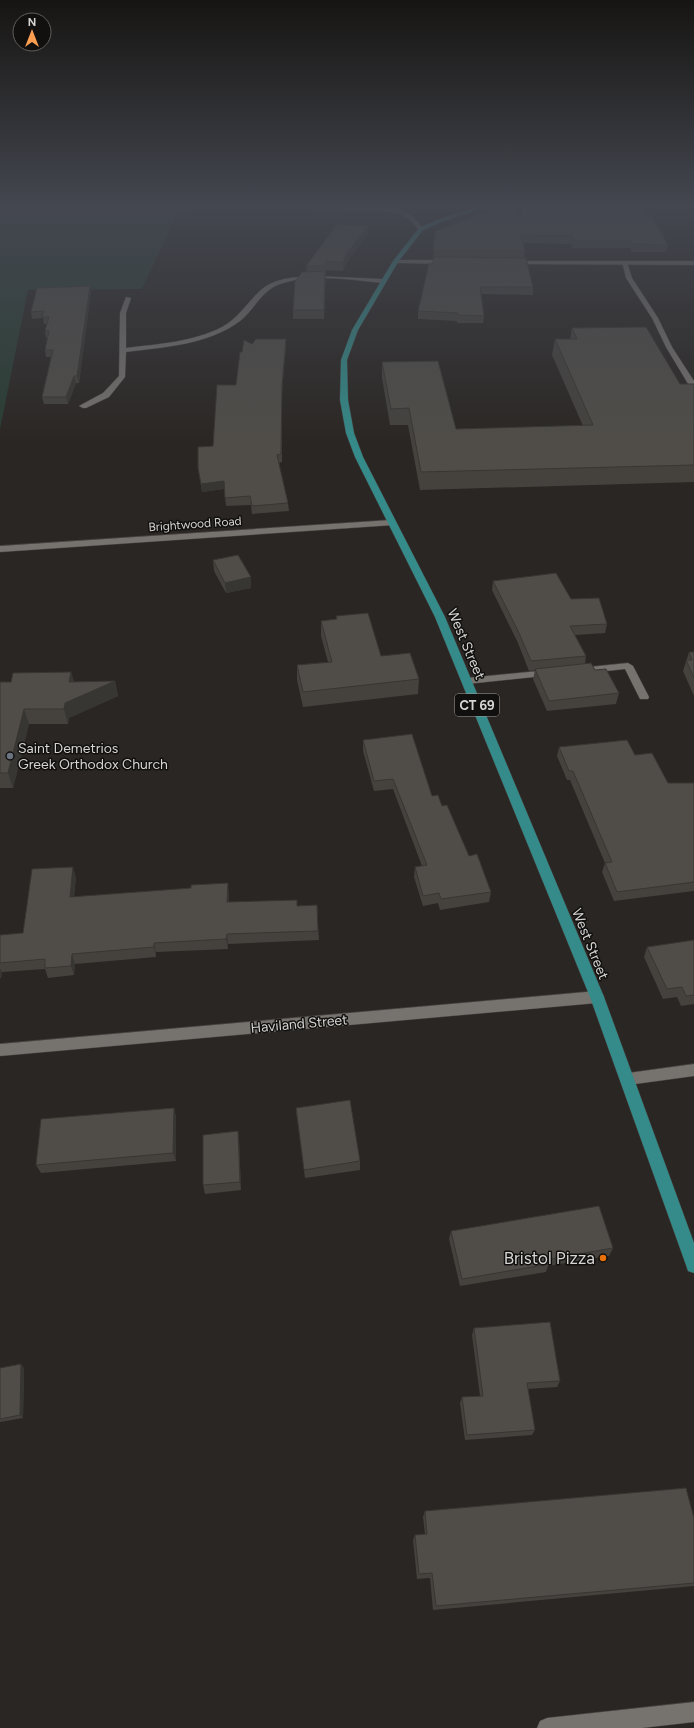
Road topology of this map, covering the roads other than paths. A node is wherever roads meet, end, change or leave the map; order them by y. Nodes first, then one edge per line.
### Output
1 (275, 285) edge
2 (381, 285) edge
3 (634, 285) edge
4 (128, 298) dead end
5 (123, 350) junction
6 (694, 387) edge
7 (83, 406) dead end
8 (391, 522) junction
9 (0, 549) edge
10 (467, 681) junction
11 (644, 697) dead end
12 (597, 997) junction
13 (0, 1050) edge
14 (694, 1070) edge
15 (628, 1079) junction
16 (694, 1265) edge
17 (694, 1712) edge
18 (546, 1728) edge

1 - 5 street
2 - 8 main road, West Street / CT 69
3 - 6 street
4 - 5 street
5 - 7 street
8 - 9 street, Brightwood Road
8 - 10 main road, West Street / CT 69
10 - 11 street
10 - 12 main road, West Street / CT 69
12 - 13 street, Haviland Street
12 - 15 main road, West Street / CT 69
14 - 15 street
15 - 16 main road, West Street / CT 69
17 - 18 street

